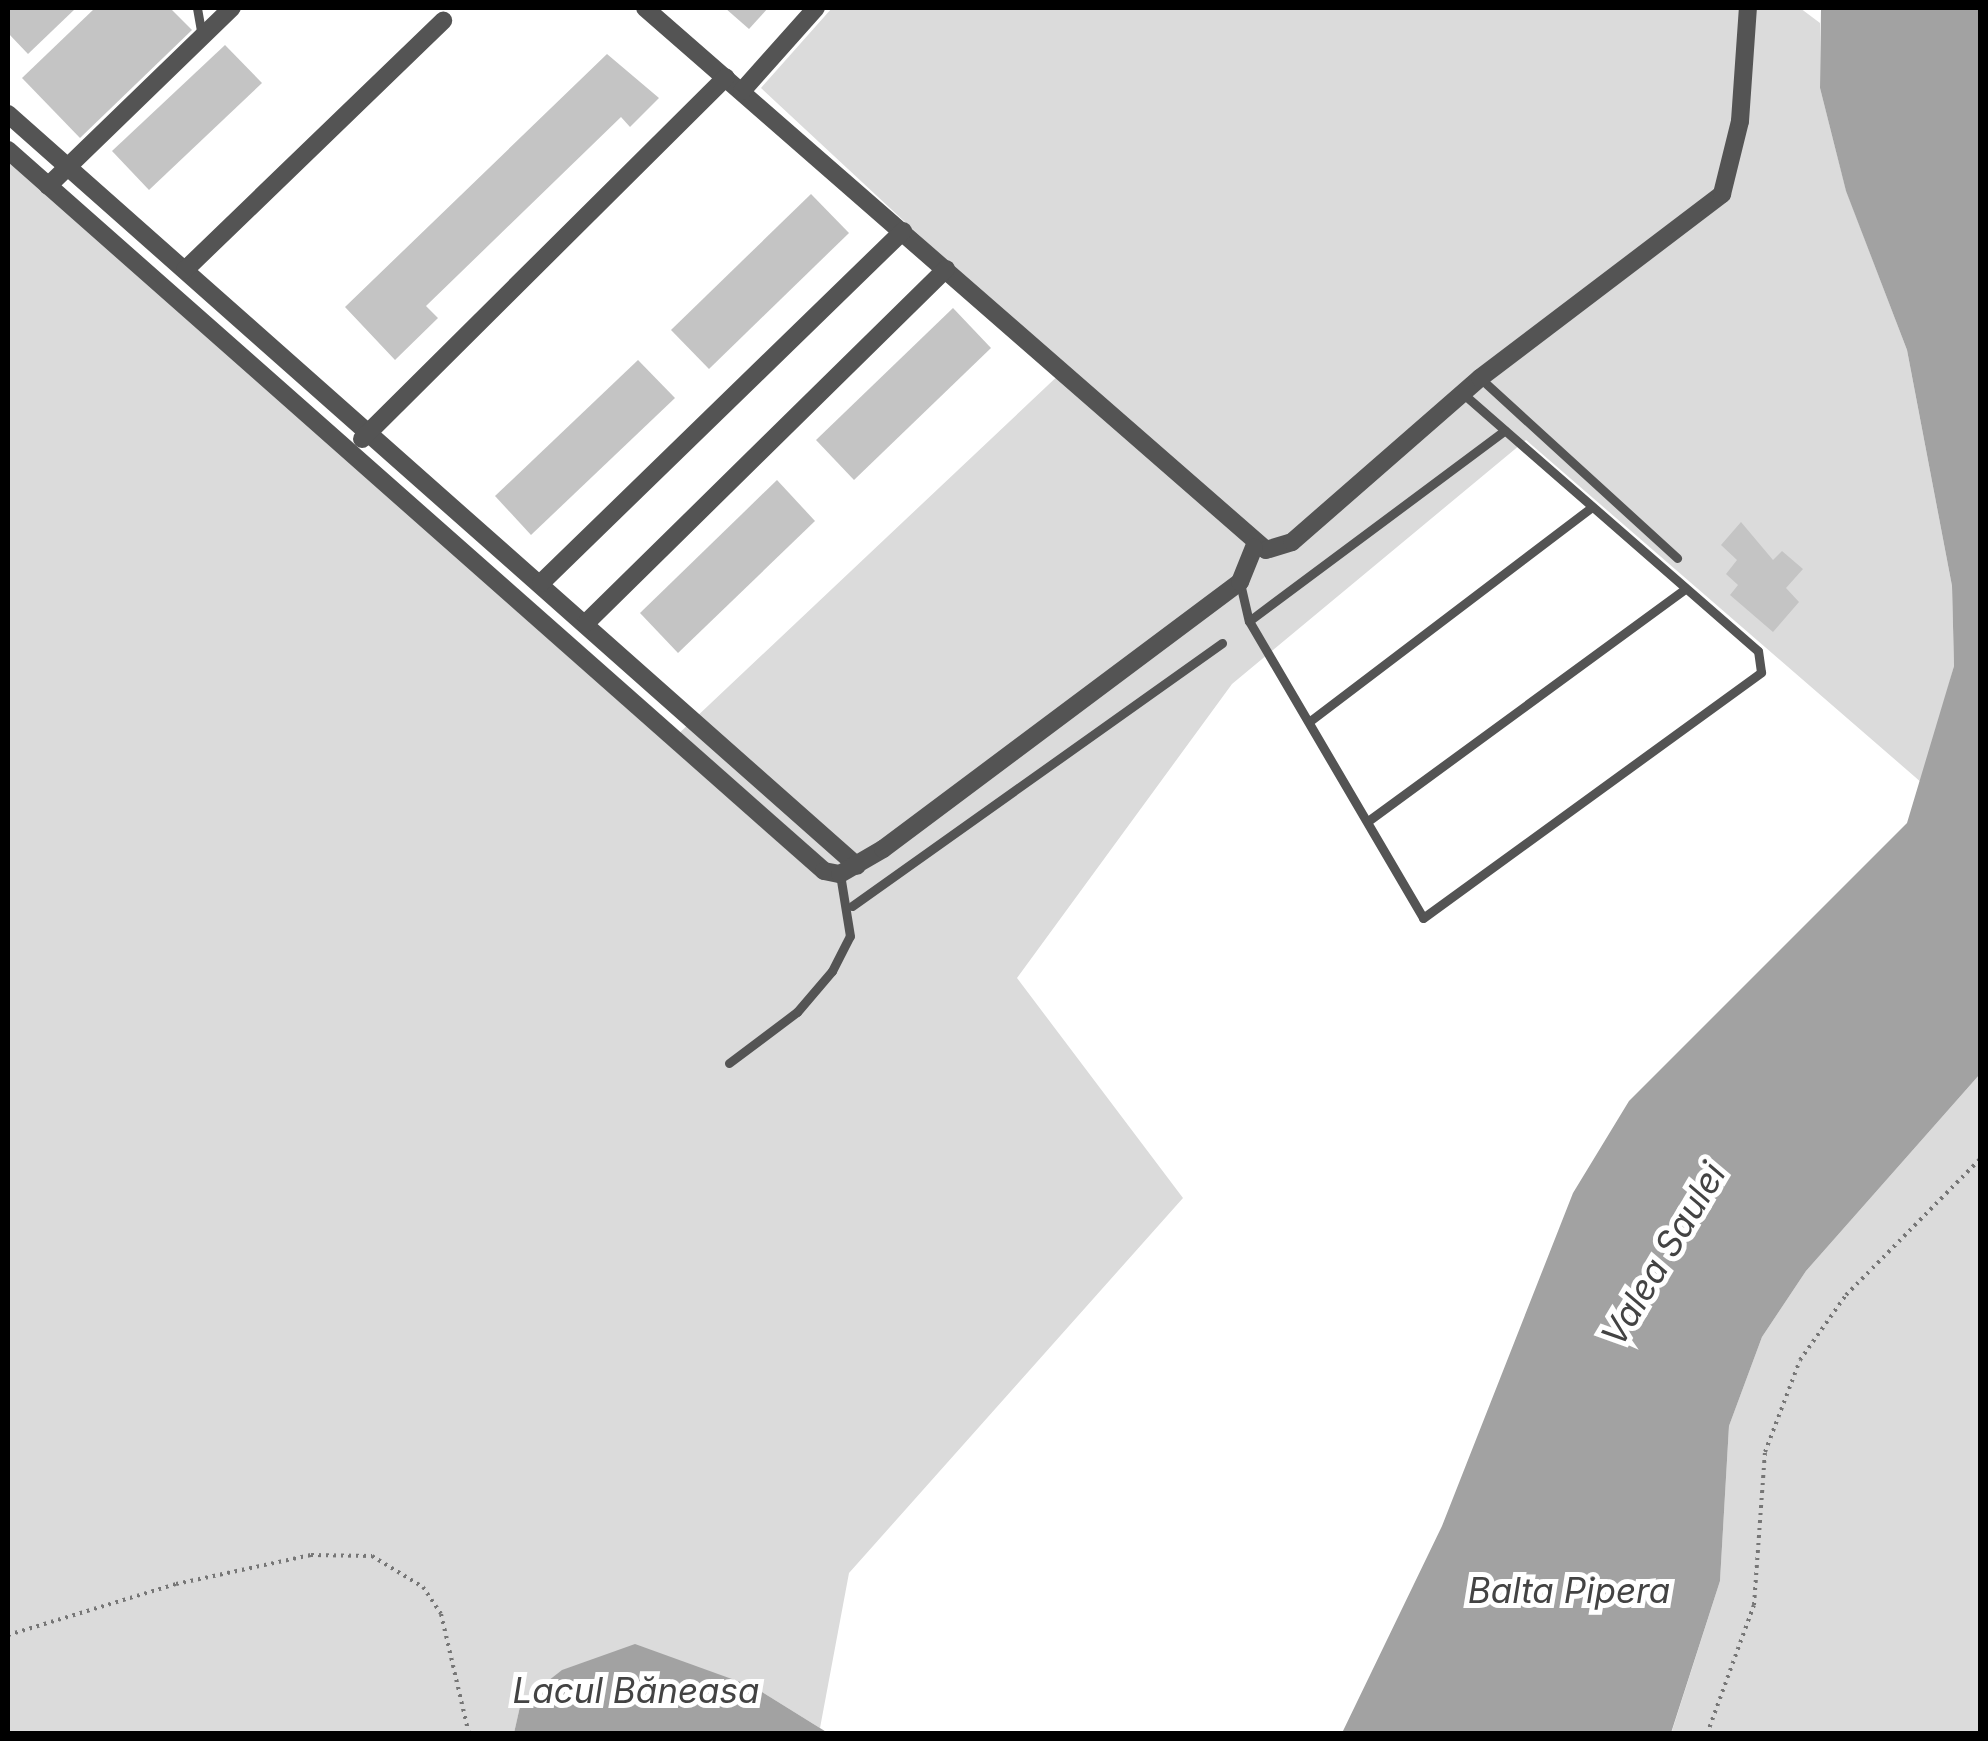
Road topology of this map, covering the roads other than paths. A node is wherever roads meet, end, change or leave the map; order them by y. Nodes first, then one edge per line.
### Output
1 (197, 8) edge
2 (232, 8) edge
3 (645, 8) edge
4 (816, 8) edge
5 (1748, 8) edge
6 (443, 21) dead end
7 (202, 36) junction
8 (726, 78) junction
9 (742, 91) junction
10 (8, 114) edge
11 (8, 150) edge
12 (67, 167) junction
13 (48, 186) junction
14 (903, 231) junction
15 (185, 270) junction
16 (946, 270) junction
17 (296, 368) junction
18 (1480, 378) junction
19 (279, 388) junction
20 (1462, 392) junction
21 (1505, 430) junction
22 (368, 432) junction
23 (350, 450) junction
24 (1592, 507) junction
25 (1254, 548) junction
26 (1677, 558) dead end
27 (1240, 582) junction
28 (540, 584) junction
29 (1685, 589) junction
30 (1250, 621) junction
31 (586, 623) junction
32 (1222, 642) dead end
33 (1310, 721) junction
34 (1368, 821) junction
35 (848, 870) junction
36 (852, 906) junction
37 (729, 1063) dead end

1 - 7 lane
2 - 7 street
3 - 8 street
4 - 9 street
5 - 18 street
6 - 15 street
7 - 12 street
8 - 9 street
8 - 22 street
9 - 14 street
10 - 12 street
11 - 13 street
12 - 13 street
12 - 15 street
13 - 19 street
14 - 16 street
14 - 28 street
15 - 17 street
16 - 25 street
16 - 31 street
17 - 19 street
17 - 22 street
18 - 20 street
18 - 26 lane
19 - 23 street
20 - 21 lane
20 - 25 street
21 - 24 lane
21 - 30 lane
22 - 23 street
22 - 28 street
23 - 35 street
24 - 29 lane
24 - 33 lane
25 - 27 street
27 - 30 lane
27 - 35 street
28 - 31 street
29 - 34 lane
29 - 34 lane
30 - 33 lane
31 - 35 street
32 - 36 lane
33 - 34 lane
35 - 36 lane
36 - 37 lane

